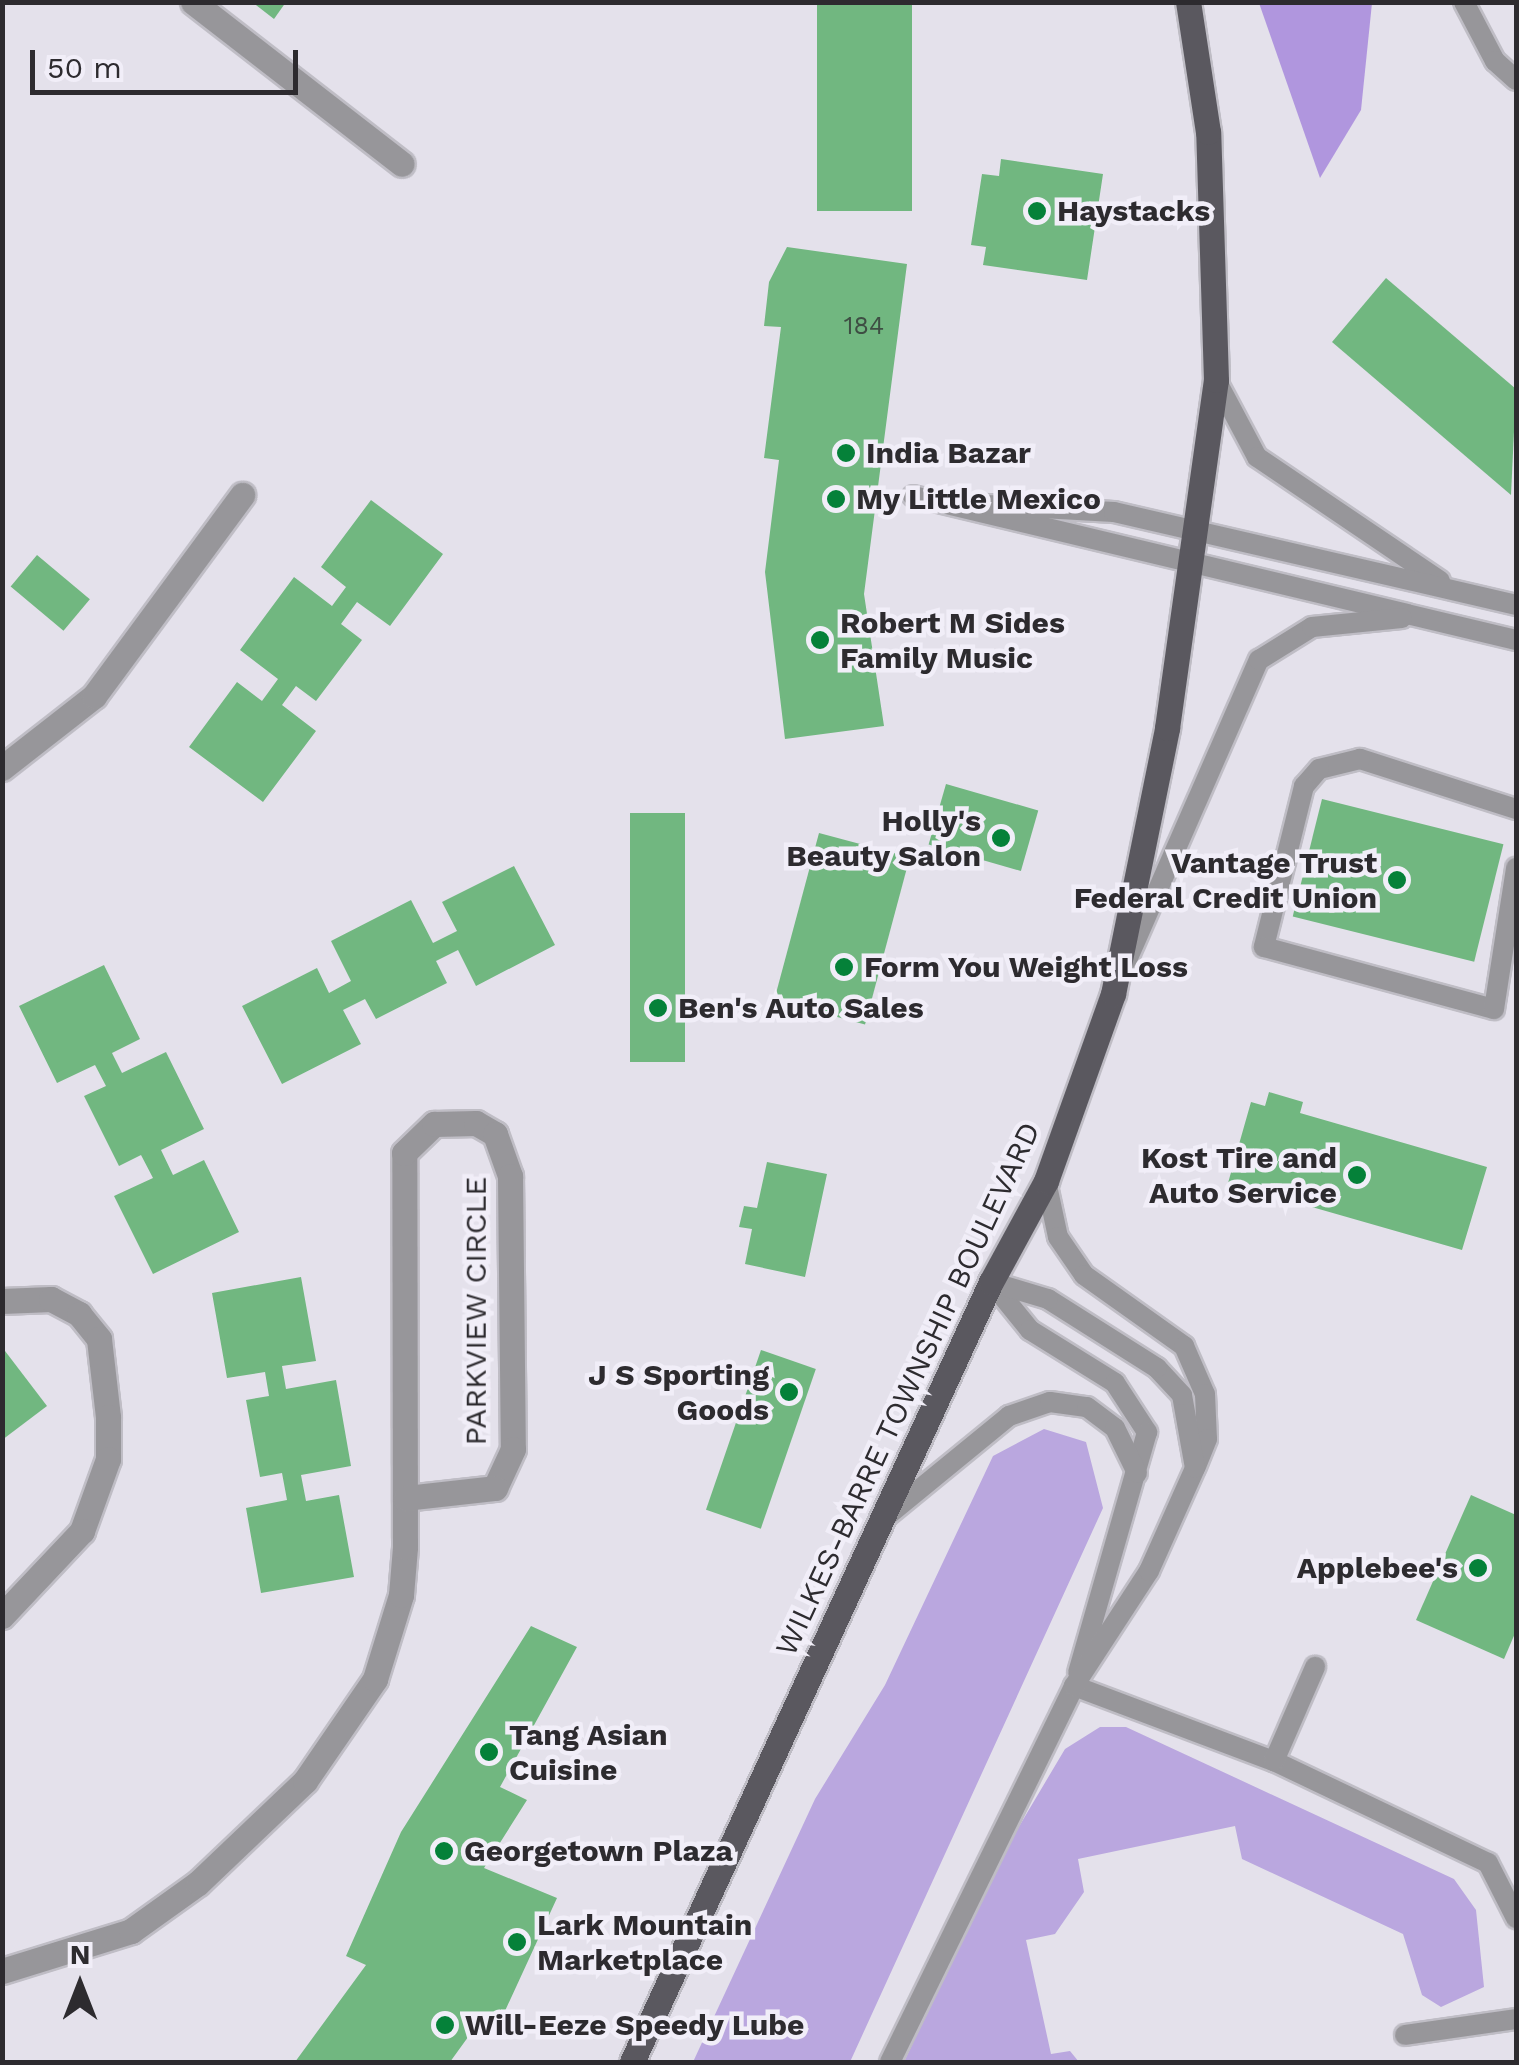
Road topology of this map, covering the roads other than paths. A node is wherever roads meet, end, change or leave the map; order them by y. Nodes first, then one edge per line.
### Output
1 (192, 2) edge
2 (1188, 2) edge
3 (1464, 2) edge
4 (1516, 80) edge
5 (402, 164) dead end
6 (1216, 380) junction
7 (242, 495) dead end
8 (913, 496) dead end
9 (967, 505) junction
10 (1198, 532) junction
11 (1192, 565) junction
12 (1454, 590) junction
13 (1516, 605) edge
14 (1415, 616) junction
15 (1516, 640) edge
16 (2, 768) edge
17 (1516, 808) edge
18 (1516, 868) edge
19 (1506, 989) edge
20 (1113, 994) junction
21 (1046, 1181) junction
22 (991, 1282) junction
23 (2, 1301) edge
24 (1195, 1468) junction
25 (1138, 1479) junction
26 (406, 1498) junction
27 (880, 1522) junction
28 (2, 1616) edge
29 (1316, 1667) dead end
30 (1074, 1686) junction
31 (1274, 1761) junction
32 (1516, 1918) edge
33 (2, 1970) edge
34 (1516, 2019) edge
35 (1404, 2035) dead end
36 (632, 2062) edge
37 (890, 2062) edge

1 - 5 street
2 - 6 main road, WILKES-BARRE TOWNSHIP BOULEVARD
3 - 4 lane
6 - 10 main road, WILKES-BARRE TOWNSHIP BOULEVARD
6 - 12 lane
7 - 16 street
8 - 9 lane
9 - 10 lane
9 - 11 lane
10 - 11 main road, WILKES-BARRE TOWNSHIP BOULEVARD
10 - 12 lane
11 - 14 lane
11 - 20 main road, WILKES-BARRE TOWNSHIP BOULEVARD
12 - 13 lane
14 - 15 lane
14 - 20 lane
17 - 19 lane
18 - 19 lane
20 - 21 main road, WILKES-BARRE TOWNSHIP BOULEVARD
21 - 22 main road, WILKES-BARRE TOWNSHIP BOULEVARD
21 - 24 lane
22 - 24 lane
22 - 25 lane
22 - 27 main road, WILKES-BARRE TOWNSHIP BOULEVARD
23 - 28 street
24 - 30 lane
25 - 27 lane
25 - 30 lane
26 - 26 street, PARKVIEW CIRCLE
26 - 33 street, PARKVIEW CIRCLE
27 - 36 main road, WILKES-BARRE TOWNSHIP BOULEVARD
29 - 31 lane
30 - 31 lane
30 - 37 lane
31 - 32 lane
34 - 35 lane

